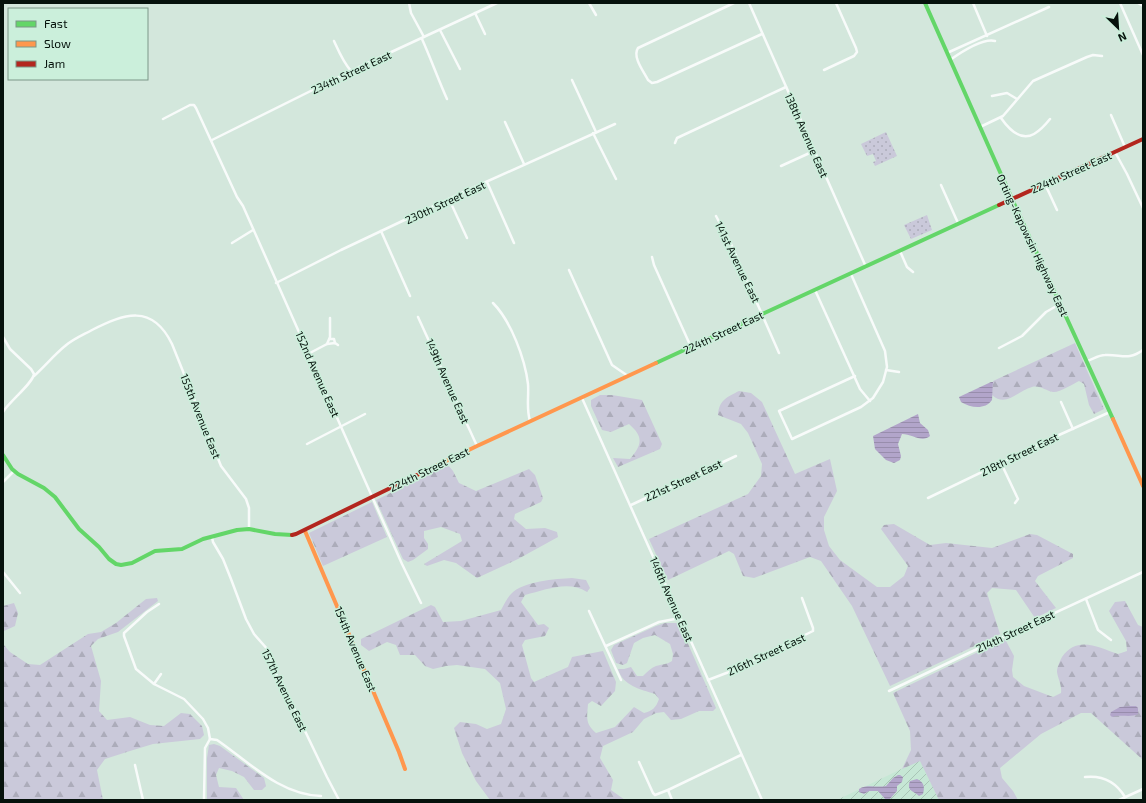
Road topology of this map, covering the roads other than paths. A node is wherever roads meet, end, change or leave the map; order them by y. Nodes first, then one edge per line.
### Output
1 (409, 3) edge
2 (497, 3) edge
3 (589, 3) edge
4 (734, 3) edge
5 (749, 3) edge
6 (836, 3) edge
7 (925, 3) edge
8 (973, 3) edge
9 (1120, 3) edge
10 (1138, 3) edge
11 (1143, 6) edge
12 (1049, 8) dead end
13 (475, 13) junction
14 (596, 15) dead end
15 (440, 30) junction
16 (484, 34) dead end
17 (762, 34) junction
18 (987, 36) junction
19 (423, 38) junction
20 (334, 41) dead end
21 (995, 41) dead end
22 (947, 53) junction
23 (1143, 55) edge
24 (1102, 56) dead end
25 (950, 60) junction
26 (460, 69) dead end
27 (824, 70) dead end
28 (351, 71) junction
29 (572, 80) dead end
30 (786, 87) junction
31 (992, 96) dead end
32 (447, 99) dead end
33 (1017, 99) junction
34 (1111, 115) dead end
35 (1001, 118) junction
36 (1050, 118) dead end
37 (163, 119) dead end
38 (505, 122) dead end
39 (615, 124) dead end
40 (980, 127) junction
41 (594, 132) junction
42 (1143, 139) edge
43 (212, 140) junction
44 (675, 143) dead end
45 (1125, 147) junction
46 (814, 151) junction
47 (1115, 152) junction
48 (524, 164) junction
49 (781, 166) dead end
50 (616, 179) dead end
51 (487, 182) junction
52 (1045, 184) junction
53 (941, 185) dead end
54 (449, 199) junction
55 (1012, 199) junction
56 (1143, 208) edge
57 (1058, 210) dead end
58 (716, 216) dead end
59 (958, 223) junction
60 (253, 230) junction
61 (381, 231) junction
62 (467, 238) dead end
63 (232, 243) dead end
64 (514, 243) dead end
65 (900, 251) junction
66 (652, 257) dead end
67 (866, 267) junction
68 (569, 270) dead end
69 (913, 272) dead end
70 (851, 274) junction
71 (276, 283) junction
72 (815, 290) junction
73 (410, 296) dead end
74 (493, 303) dead end
75 (1060, 304) junction
76 (761, 315) junction
77 (418, 317) dead end
78 (330, 318) dead end
79 (3, 337) edge
80 (330, 338) junction
81 (327, 344) junction
82 (691, 347) junction
83 (999, 348) dead end
84 (1143, 350) edge
85 (779, 352) dead end
86 (308, 354) junction
87 (1087, 361) junction
88 (886, 370) junction
89 (899, 372) dead end
90 (34, 376) junction
91 (628, 376) junction
92 (855, 376) junction
93 (582, 397) junction
94 (870, 401) junction
95 (1061, 402) dead end
96 (3, 412) edge
97 (1110, 412) junction
98 (365, 414) dead end
99 (530, 421) junction
100 (341, 426) junction
101 (1073, 429) junction
102 (307, 444) dead end
103 (477, 446) junction
104 (3, 455) edge
105 (736, 456) dead end
106 (1001, 463) junction
107 (13, 472) junction
108 (3, 482) edge
109 (1143, 486) edge
110 (373, 497) junction
111 (928, 498) dead end
112 (1015, 503) dead end
113 (631, 505) junction
114 (249, 529) junction
115 (305, 531) junction
116 (212, 537) junction
117 (3, 572) edge
118 (1143, 572) edge
119 (20, 593) dead end
120 (802, 598) dead end
121 (1086, 599) junction
122 (421, 603) dead end
123 (159, 604) dead end
124 (589, 611) dead end
125 (680, 618) junction
126 (1111, 640) dead end
127 (606, 646) junction
128 (161, 674) dead end
129 (621, 680) dead end
130 (708, 680) junction
131 (154, 684) junction
132 (888, 691) dead end
133 (210, 739) junction
134 (741, 755) junction
135 (639, 762) dead end
136 (135, 765) dead end
137 (405, 769) dead end
138 (1085, 777) dead end
139 (1143, 789) edge
140 (668, 790) junction
141 (321, 796) dead end
142 (1125, 797) junction
143 (142, 800) edge
144 (204, 800) edge
145 (339, 800) edge
146 (672, 800) edge
147 (762, 800) edge
148 (1119, 800) edge

1 - 19 street
2 - 13 street, 234th Street East
3 - 14 street
4 - 17 street
5 - 17 street, 138th Avenue East
6 - 27 street
7 - 22 street, Orting-Kapowsin Highway East
8 - 18 street
9 - 23 street
10 - 11 street
12 - 18 street
13 - 15 street, 234th Street East
13 - 16 street
15 - 19 street, 234th Street East
15 - 26 street
17 - 30 street, 138th Avenue East
18 - 22 street
19 - 28 street, 234th Street East
19 - 32 street
20 - 28 street
21 - 25 street
22 - 25 street, Orting-Kapowsin Highway East
24 - 33 street
25 - 40 street, Orting-Kapowsin Highway East
28 - 43 street, 234th Street East
29 - 41 street
30 - 44 street
30 - 46 street, 138th Avenue East
31 - 33 street
33 - 35 street
34 - 45 street
35 - 36 street
35 - 40 street
37 - 43 street
38 - 48 street
39 - 41 street, 230th Street East
40 - 55 street, Orting-Kapowsin Highway East
41 - 48 street, 230th Street East
41 - 50 street
42 - 45 street, 224th Street East
43 - 60 street, 152nd Avenue East
45 - 47 street, 224th Street East
46 - 49 street
46 - 67 street, 138th Avenue East
47 - 52 street, 224th Street East
47 - 56 street
48 - 51 street, 230th Street East
51 - 54 street, 230th Street East
51 - 64 street
52 - 55 street, 224th Street East
52 - 57 street
53 - 59 street
54 - 61 street, 230th Street East
54 - 62 street
55 - 59 street, 224th Street East
55 - 75 street, Orting-Kapowsin Highway East
58 - 76 street, 141st Avenue East
59 - 65 street, 224th Street East
60 - 63 street
60 - 71 street, 152nd Avenue East
61 - 71 street, 230th Street East
61 - 73 street
65 - 67 street, 224th Street East
65 - 69 street
66 - 82 street
67 - 70 street, 224th Street East
68 - 91 street
70 - 72 street, 224th Street East
70 - 88 street
71 - 86 street, 152nd Avenue East
72 - 76 street, 224th Street East
72 - 92 street
74 - 99 street
75 - 83 street
75 - 87 street, Orting-Kapowsin Highway East
76 - 82 street, 224th Street East
76 - 85 street, 141st Avenue East
77 - 103 street, 149th Avenue East
78 - 80 street
79 - 90 street
80 - 81 street
80 - 81 street
81 - 86 street
82 - 91 street, 224th Street East
84 - 87 street
86 - 100 street, 152nd Avenue East
87 - 97 street, Orting-Kapowsin Highway East
88 - 89 street
88 - 94 street
90 - 96 street
90 - 114 street, 155th Avenue East
91 - 93 street, 224th Street East
92 - 94 street
92 - 94 street
93 - 99 street, 224th Street East
93 - 113 street, 146th Avenue East
95 - 101 street
97 - 101 street, 218th Street East
97 - 109 street, Orting-Kapowsin Highway East
98 - 100 street
99 - 103 street, 224th Street East
100 - 102 street
100 - 110 street, 152nd Avenue East
101 - 106 street, 218th Street East
103 - 110 street, 224th Street East
104 - 107 street
105 - 113 street, 221st Street East
106 - 111 street, 218th Street East
106 - 112 street
107 - 108 street
107 - 116 street
110 - 115 street, 224th Street East
110 - 122 street, 152nd Avenue East
113 - 125 street, 146th Avenue East
114 - 115 street, 224th Street East
114 - 116 street
115 - 137 street, 154th Avenue East
116 - 145 street, 157th Avenue East
117 - 119 street
118 - 121 street, 214th Street East
120 - 130 street, 216th Street East
121 - 126 street
121 - 132 street, 214th Street East
123 - 131 street
124 - 127 street
125 - 127 street
125 - 130 street, 146th Avenue East
127 - 129 street
128 - 131 street
130 - 134 street, 146th Avenue East
131 - 133 street
133 - 141 street
133 - 144 street
134 - 140 street
134 - 147 street, 146th Avenue East
135 - 140 street
136 - 143 street
138 - 142 street
139 - 142 street
140 - 146 street
142 - 148 street

